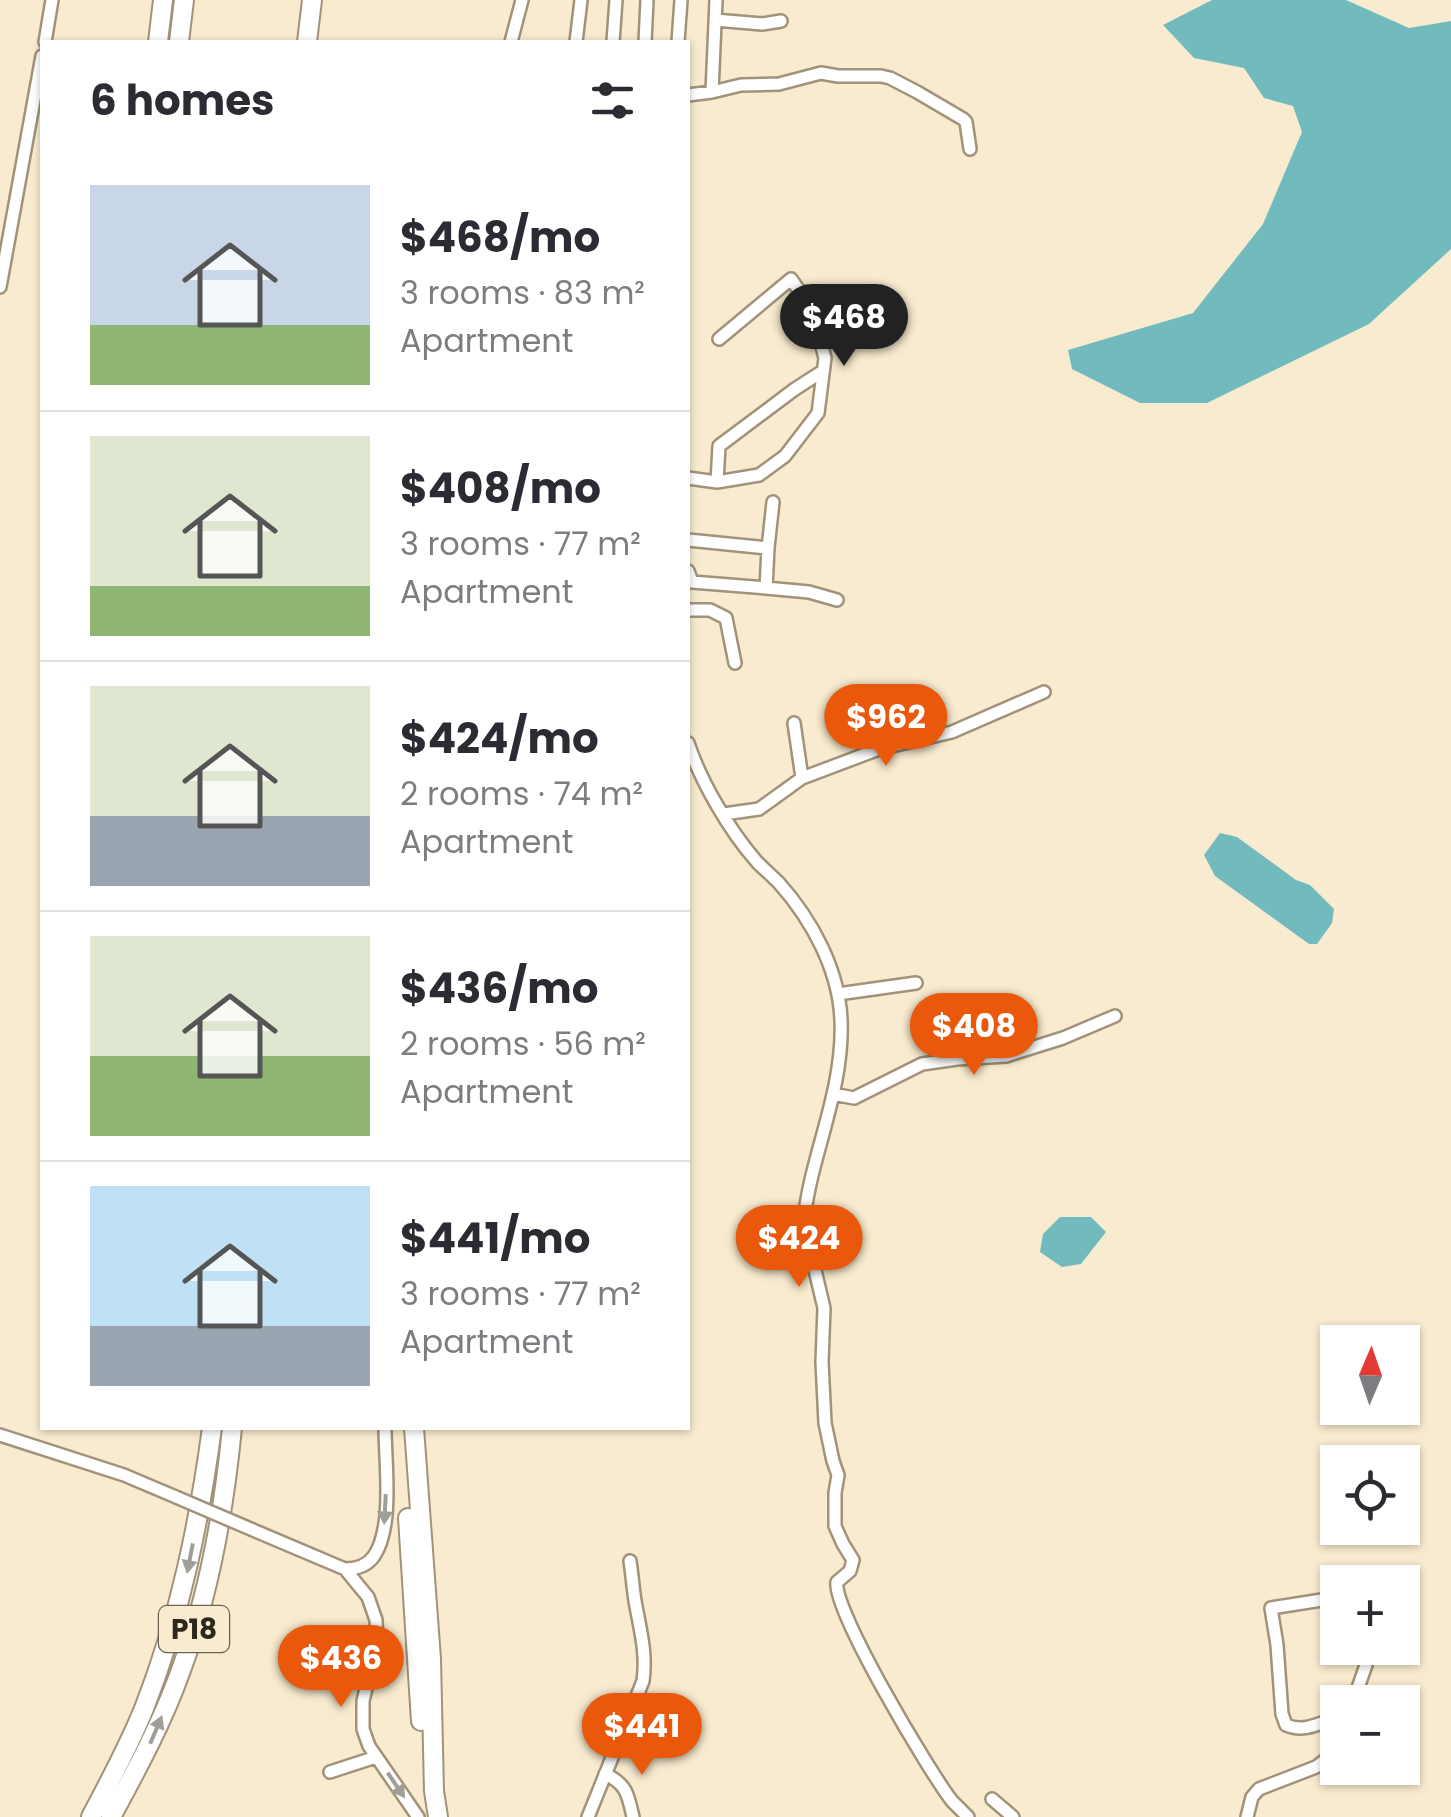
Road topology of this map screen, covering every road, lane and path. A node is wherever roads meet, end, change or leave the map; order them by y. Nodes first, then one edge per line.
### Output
1 (52, 0) edge
2 (163, 0) edge
3 (184, 0) edge
4 (312, 0) edge
5 (324, 0) edge
6 (522, 0) edge
7 (581, 0) edge
8 (616, 0) edge
9 (647, 0) edge
10 (680, 0) edge
11 (716, 0) edge
12 (714, 20) junction
13 (781, 21) dead end
14 (45, 40) edge
15 (158, 40) edge
16 (178, 40) edge
17 (307, 40) edge
18 (319, 40) edge
19 (512, 40) edge
20 (576, 40) edge
21 (612, 40) edge
22 (645, 40) edge
23 (678, 40) edge
24 (40, 67) edge
25 (712, 92) junction
26 (690, 95) edge
27 (970, 149) dead end
28 (0, 287) edge
29 (719, 339) dead end
30 (823, 371) junction
31 (690, 478) edge
32 (717, 482) junction
33 (773, 502) dead end
34 (690, 540) edge
35 (768, 548) junction
36 (690, 576) edge
37 (766, 588) junction
38 (837, 600) dead end
39 (690, 610) edge
40 (734, 662) dead end
41 (1044, 692) dead end
42 (794, 723) dead end
43 (690, 750) edge
44 (802, 778) junction
45 (724, 814) junction
46 (916, 983) dead end
47 (838, 994) junction
48 (1115, 1016) dead end
49 (833, 1094) junction
50 (212, 1430) edge
51 (232, 1430) edge
52 (385, 1430) edge
53 (402, 1430) edge
54 (414, 1430) edge
55 (0, 1434) edge
56 (630, 1561) dead end
57 (346, 1569) junction
58 (1320, 1602) edge
59 (1320, 1723) edge
60 (376, 1756) junction
61 (1320, 1764) edge
62 (330, 1772) dead end
63 (605, 1774) junction
64 (992, 1800) dead end
65 (91, 1817) edge
66 (112, 1817) edge
67 (418, 1817) edge
68 (428, 1817) edge
69 (438, 1817) edge
70 (588, 1817) edge
71 (633, 1817) edge
72 (968, 1817) edge
73 (1013, 1817) edge
74 (1247, 1817) edge

1 - 14 street
2 - 15 highway
3 - 16 highway
4 - 17 highway
5 - 18 highway
6 - 19 street
7 - 20 street
8 - 21 street
9 - 22 street
10 - 23 street
11 - 12 street
12 - 13 street
12 - 25 street
24 - 28 street
25 - 26 street
25 - 27 street
29 - 30 street
30 - 32 street
30 - 32 street
31 - 32 street
33 - 35 street
34 - 35 street
35 - 37 street
36 - 37 street
37 - 38 street
39 - 40 street
41 - 44 street
42 - 44 street
43 - 45 street
44 - 45 street
45 - 47 street
46 - 47 street
47 - 49 street
48 - 49 street
49 - 72 street
50 -> 65 highway, P18
66 -> 51 highway, P18
52 -> 57 street
53 - 68 highway
54 - 69 highway
55 - 57 street, bridge
56 - 63 street
57 - 60 street
58 - 59 street
60 - 62 street
60 -> 67 street
61 - 74 street
63 - 70 street
63 - 71 street
64 - 73 street

